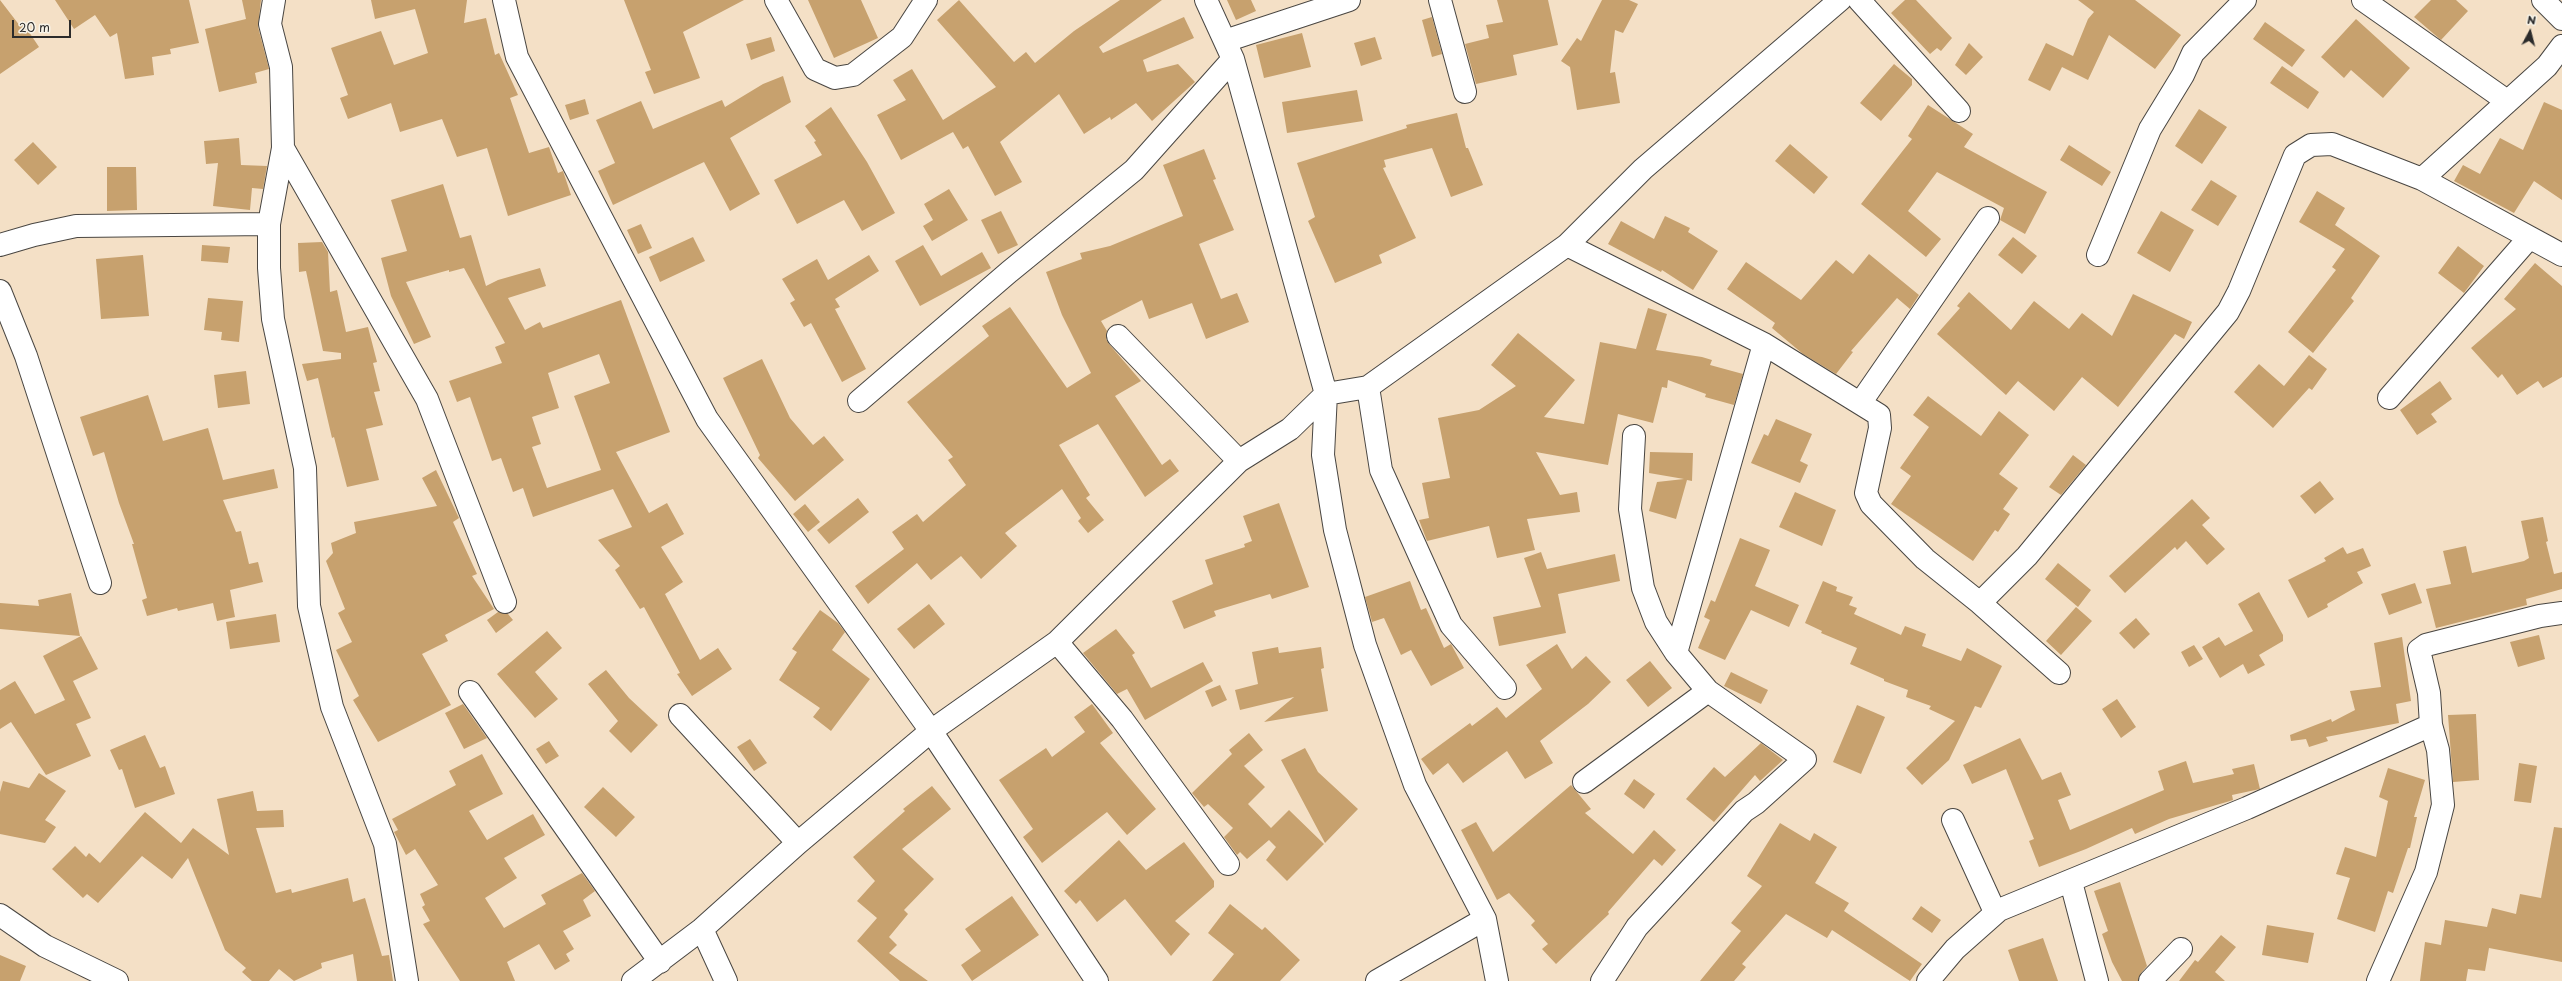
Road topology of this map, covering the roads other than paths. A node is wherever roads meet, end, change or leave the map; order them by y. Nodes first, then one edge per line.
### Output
1 (274, 0) edge
2 (504, 0) edge
3 (776, 0) edge
4 (926, 0) edge
5 (1206, 0) edge
6 (1349, 0) edge
7 (1440, 0) edge
8 (1840, 0) edge
9 (1859, 0) edge
10 (2245, 0) edge
11 (2363, 0) edge
12 (2543, 0) edge
13 (2562, 19) edge
14 (2562, 46) edge
15 (1229, 50) junction
16 (1465, 92) dead end
17 (2507, 102) junction
18 (1959, 111) dead end
19 (283, 148) junction
20 (2422, 179) junction
21 (1988, 218) dead end
22 (269, 224) junction
23 (2529, 238) junction
24 (0, 245) edge
25 (1567, 245) junction
26 (2098, 255) dead end
27 (2562, 255) edge
28 (0, 291) edge
29 (1118, 336) dead end
30 (1764, 344) junction
31 (1368, 387) junction
32 (1326, 394) junction
33 (2389, 398) dead end
34 (859, 401) dead end
35 (1861, 402) junction
36 (1634, 436) dead end
37 (1239, 461) junction
38 (100, 584) dead end
39 (505, 602) dead end
40 (1980, 603) junction
41 (2562, 613) edge
42 (1058, 642) junction
43 (1676, 653) junction
44 (2059, 673) dead end
45 (1505, 688) dead end
46 (1708, 691) junction
47 (470, 692) dead end
48 (680, 715) dead end
49 (2430, 725) junction
50 (932, 731) junction
51 (1584, 782) dead end
52 (1953, 820) dead end
53 (798, 843) junction
54 (1228, 864) dead end
55 (2071, 882) junction
56 (1995, 912) junction
57 (0, 915) edge
58 (1485, 919) junction
59 (702, 929) junction
60 (2181, 949) dead end
61 (660, 962) junction
62 (117, 981) edge
63 (407, 981) edge
64 (633, 981) edge
65 (726, 981) edge
66 (1097, 981) edge
67 (1378, 981) edge
68 (1497, 981) edge
69 (1602, 981) edge
70 (1928, 981) edge
71 (2097, 981) edge
72 (2150, 981) edge
73 (2378, 981) edge

1 - 19 street
2 - 50 street
3 - 4 street
5 - 15 street
6 - 15 street
7 - 16 street
8 - 25 street
9 - 18 street
10 - 26 street
11 - 17 street
12 - 13 street
14 - 17 street
15 - 32 street
15 - 34 street
17 - 20 street
19 - 22 street
19 - 39 street
20 - 23 street
20 - 40 street
21 - 35 street
22 - 24 street
22 - 63 street
23 - 27 street
23 - 33 street
25 - 30 street
25 - 31 street
28 - 38 street
29 - 37 street
30 - 35 street
30 - 43 street
31 - 32 street
31 - 45 street
32 - 37 street
32 - 58 street
35 - 40 street
36 - 43 street
37 - 42 street
40 - 44 street
41 - 49 street
42 - 50 street
42 - 54 street
43 - 46 street
46 - 51 street
46 - 69 street
47 - 61 street
48 - 53 street
49 - 55 street
49 - 73 street
50 - 53 street
50 - 66 street
52 - 56 street
53 - 59 street
55 - 56 street
55 - 71 street
56 - 70 street
57 - 62 street
58 - 67 street
58 - 68 street
59 - 61 street
59 - 65 street
60 - 72 street
61 - 64 street

